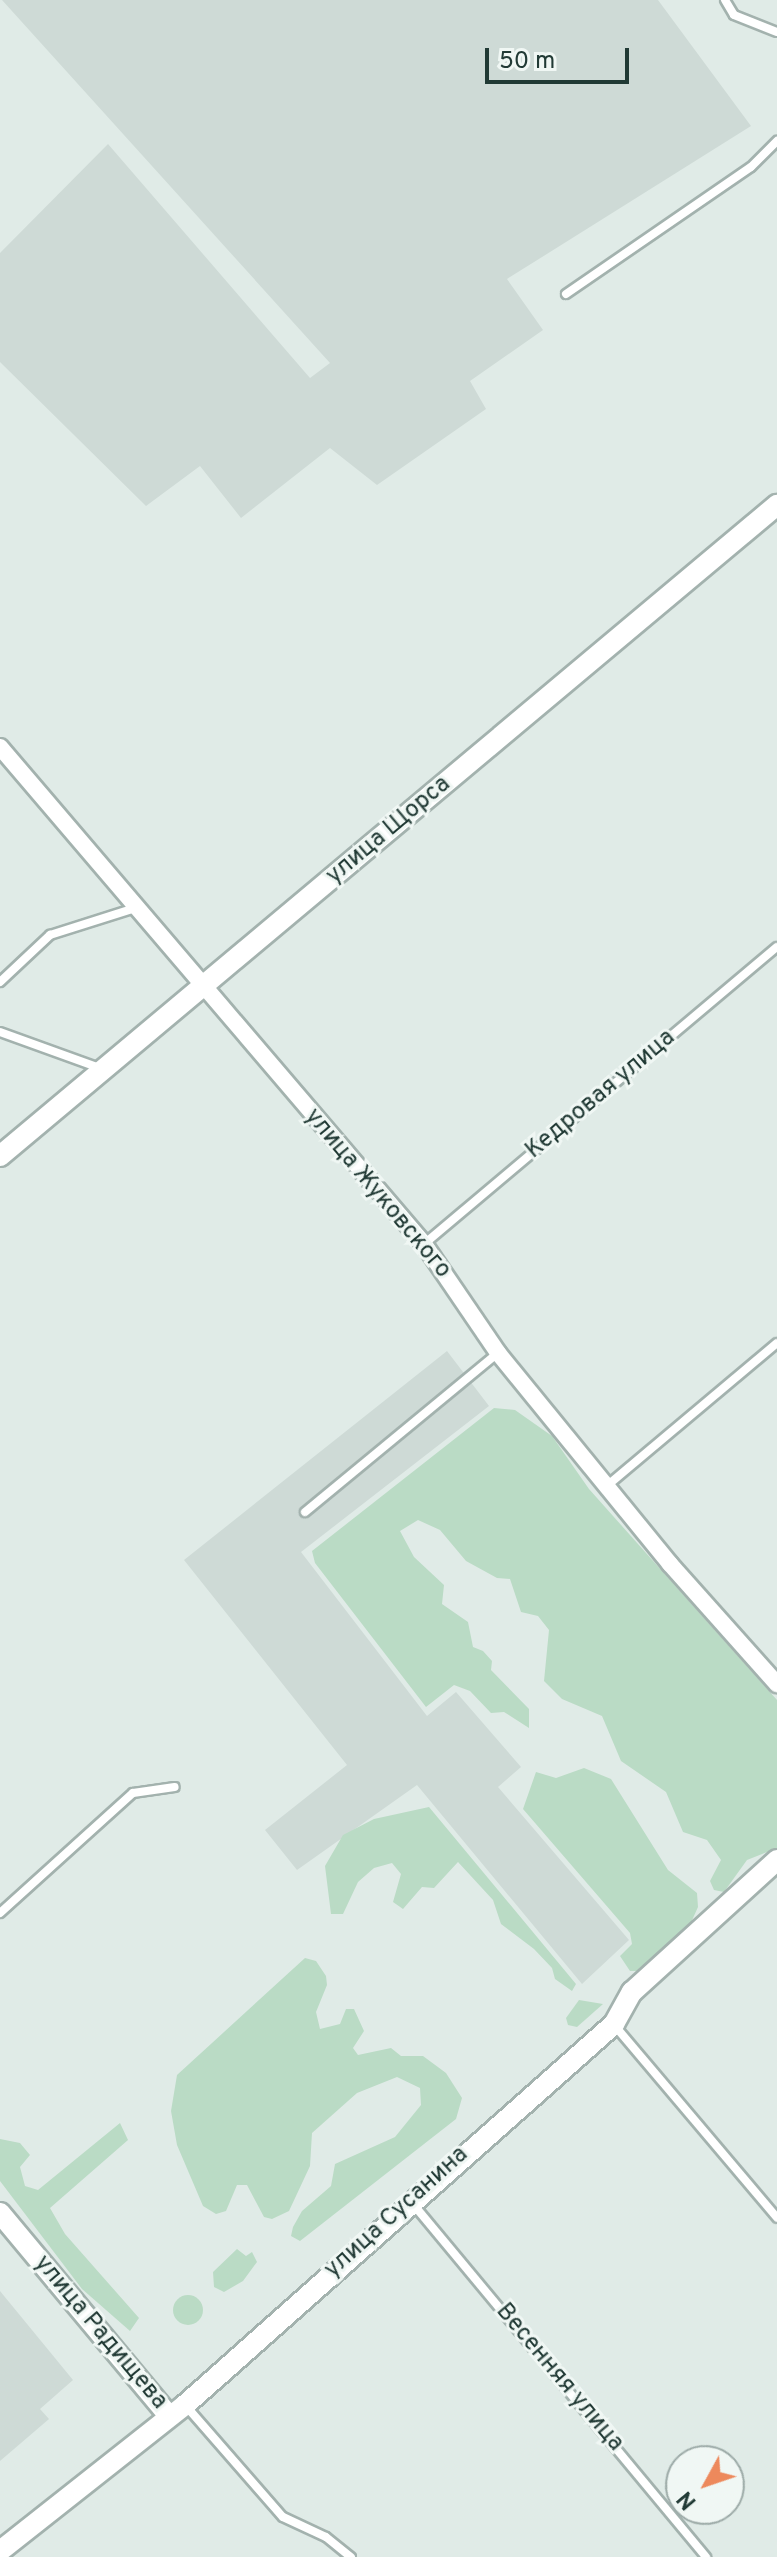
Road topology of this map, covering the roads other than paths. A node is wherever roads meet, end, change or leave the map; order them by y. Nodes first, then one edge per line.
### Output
1 (725, 0) edge
2 (777, 32) edge
3 (777, 141) edge
4 (566, 294) dead end
5 (777, 505) edge
6 (0, 747) edge
7 (135, 908) junction
8 (777, 947) edge
9 (0, 982) edge
10 (201, 988) junction
11 (0, 1032) edge
12 (103, 1070) junction
13 (0, 1156) edge
14 (424, 1244) junction
15 (777, 1343) edge
16 (498, 1353) junction
17 (609, 1484) junction
18 (305, 1512) dead end
19 (777, 1684) edge
20 (175, 1787) dead end
21 (777, 1860) edge
22 (0, 1913) edge
23 (614, 2024) junction
24 (410, 2200) junction
25 (0, 2213) edge
26 (777, 2218) edge
27 (177, 2410) junction
28 (0, 2551) edge
29 (351, 2557) edge
30 (706, 2557) edge

1 - 2 lane
3 - 4 lane
5 - 10 street, улица Щорса
6 - 7 street, улица Жуковского
7 - 9 lane
7 - 10 street, улица Жуковского
8 - 14 lane, Кедровая улица
10 - 12 street, улица Щорса
10 - 14 street, улица Жуковского
11 - 12 lane
12 - 13 street, улица Щорса
14 - 16 street, улица Жуковского
15 - 17 lane
16 - 17 street, улица Жуковского
16 - 18 lane
17 - 19 street, улица Жуковского
20 - 22 lane
21 - 23 street, улица Сусанина
23 - 24 street, улица Сусанина
23 - 26 lane
24 - 27 street, улица Сусанина
24 - 30 lane, Весенняя улица
25 - 27 street, улица Радищева
27 - 28 street, улица Сусанина
27 - 29 lane

